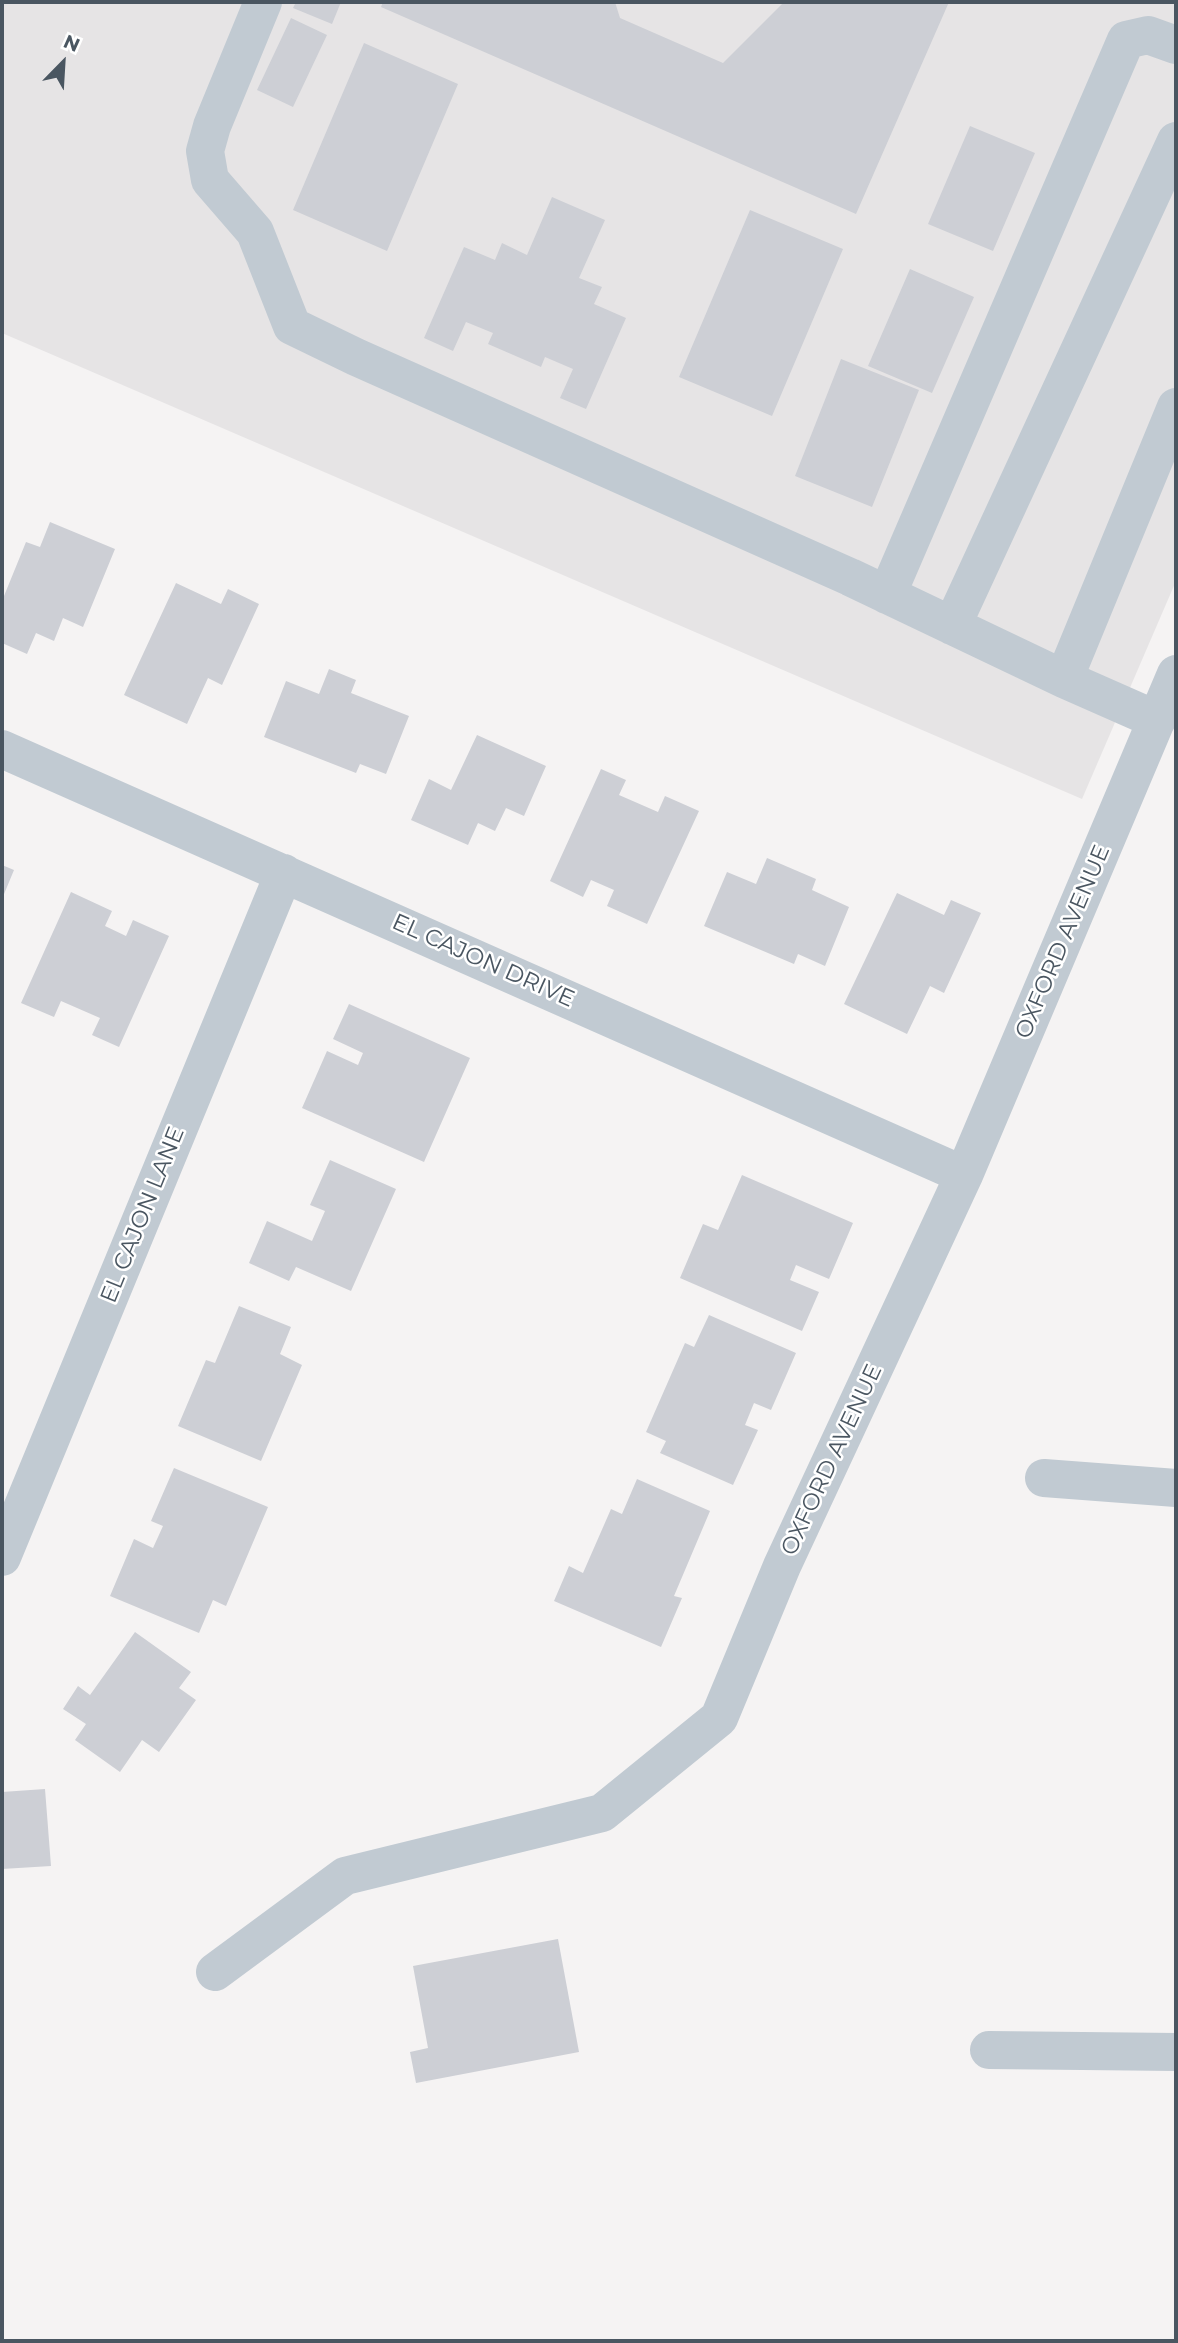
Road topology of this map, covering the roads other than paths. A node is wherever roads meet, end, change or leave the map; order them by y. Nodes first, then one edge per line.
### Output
1 (263, 2) edge
2 (1176, 45) edge
3 (1176, 141) edge
4 (1176, 407) edge
5 (887, 595) junction
6 (952, 626) junction
7 (1176, 674) edge
8 (1064, 679) junction
9 (1157, 720) junction
10 (2, 749) edge
11 (284, 873) junction
12 (964, 1175) junction
13 (1044, 1478) dead end
14 (1176, 1488) edge
15 (2, 1557) edge
16 (215, 1972) dead end
17 (989, 2050) dead end
18 (1176, 2052) edge

1 - 5 street
2 - 5 street
3 - 6 street
4 - 8 street
5 - 6 street
6 - 8 street
7 - 9 street, OXFORD AVENUE
8 - 9 street
9 - 12 street, OXFORD AVENUE
10 - 11 street, EL CAJON DRIVE
11 - 12 street, EL CAJON DRIVE
11 - 15 street, EL CAJON LANE
12 - 16 street, OXFORD AVENUE
13 - 14 street
17 - 18 street

